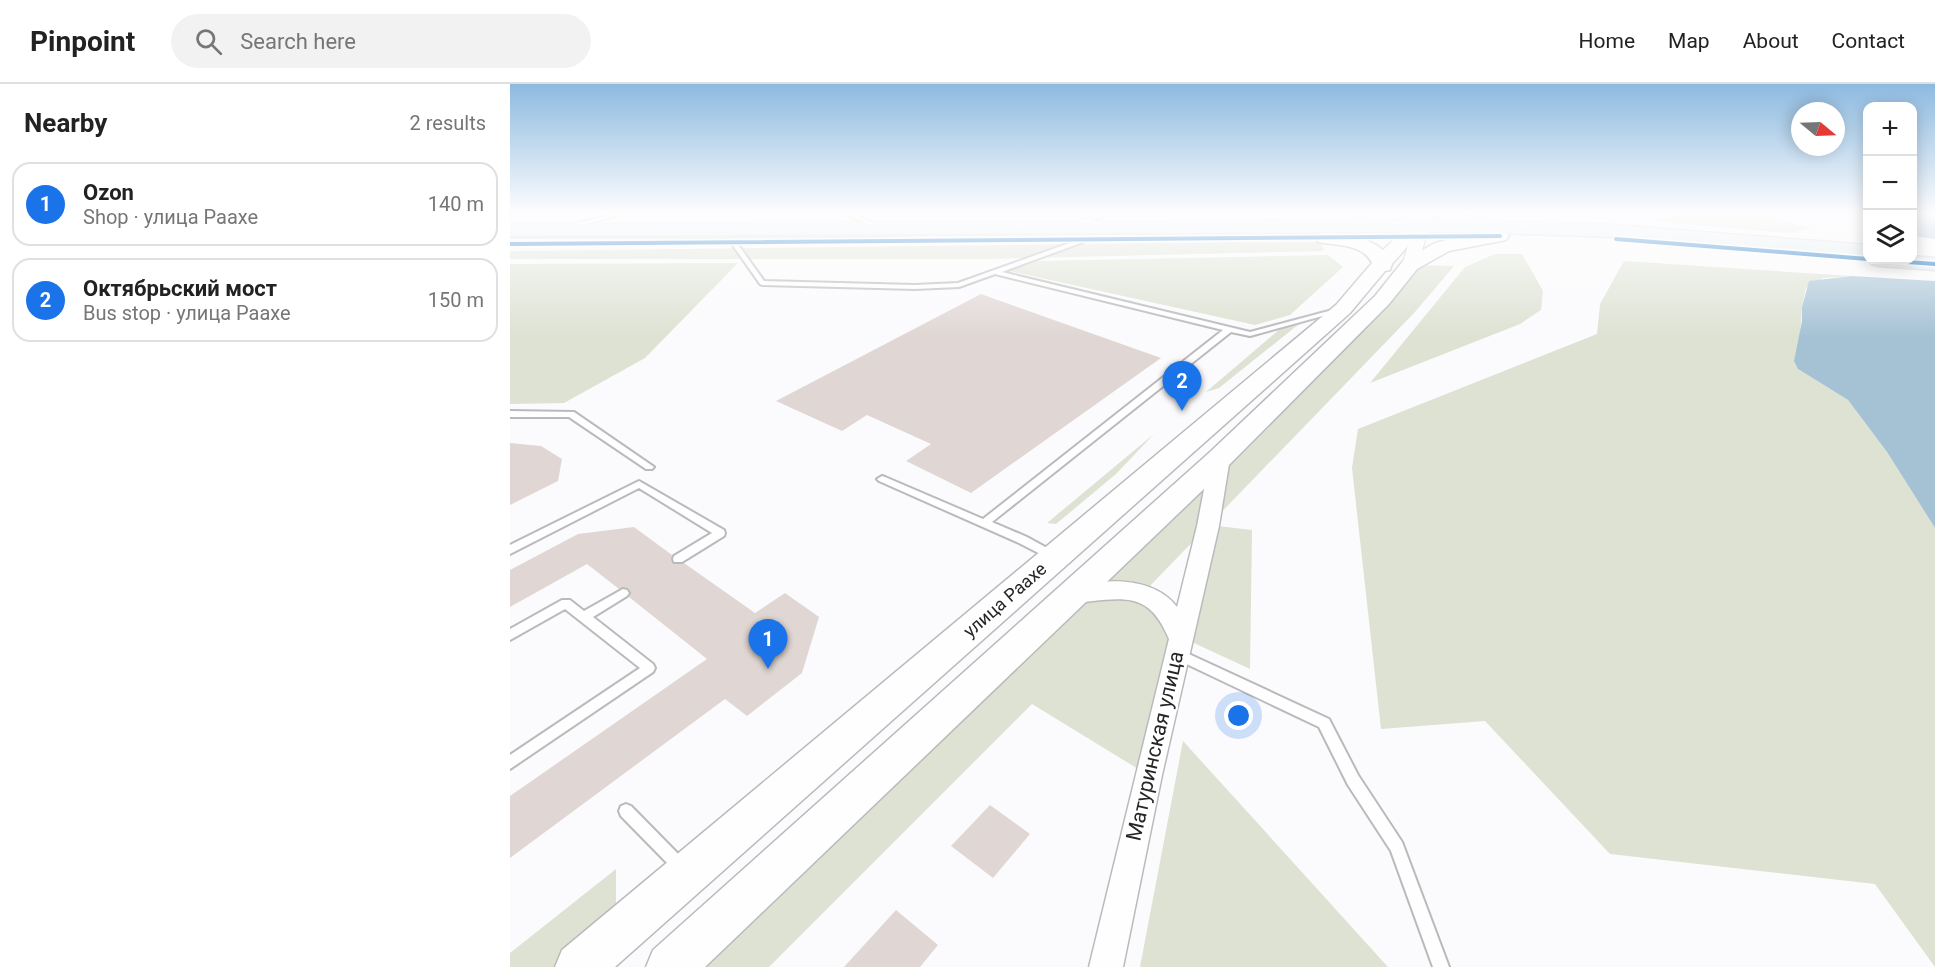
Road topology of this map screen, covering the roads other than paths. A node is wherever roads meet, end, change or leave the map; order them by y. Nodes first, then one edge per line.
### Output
1 (742, 254) edge
2 (1044, 254) edge
3 (1393, 254) edge
4 (1402, 254) edge
5 (1808, 254) edge
6 (1917, 254) edge
7 (1935, 256) edge
8 (1863, 259) edge
9 (1917, 263) edge
10 (1935, 264) edge
11 (994, 272) junction
12 (1343, 309) junction
13 (1229, 329) junction
14 (510, 414) edge
15 (1220, 458) junction
16 (649, 467) dead end
17 (882, 479) dead end
18 (984, 523) junction
19 (510, 550) edge
20 (1054, 558) junction
21 (678, 559) dead end
22 (623, 593) dead end
23 (1073, 595) junction
24 (584, 617) junction
25 (510, 635) edge
26 (1179, 646) junction
27 (510, 763) edge
28 (626, 811) dead end
29 (688, 874) junction
30 (579, 967) edge
31 (670, 967) edge
32 (1106, 967) edge
33 (1441, 967) edge

1 - 11 lane
2 - 11 lane
3 - 12 main road, улица Раахе
4 - 15 main road, улица Раахе
5 - 8 main road
6 - 7 main road
9 - 10 main road
11 - 13 lane
12 - 13 lane
12 - 20 main road, улица Раахе
13 - 18 lane
14 - 16 lane
15 - 23 main road, улица Раахе
15 - 26 street, Матуринская улица
17 - 18 lane
18 - 20 lane
19 - 21 lane
20 - 29 main road, улица Раахе
22 - 24 lane
23 - 26 street
23 - 31 main road, улица Раахе
24 - 25 lane
24 - 27 lane
26 - 32 street, Матуринская улица
26 - 33 lane
28 - 29 lane
29 - 30 main road, улица Раахе

